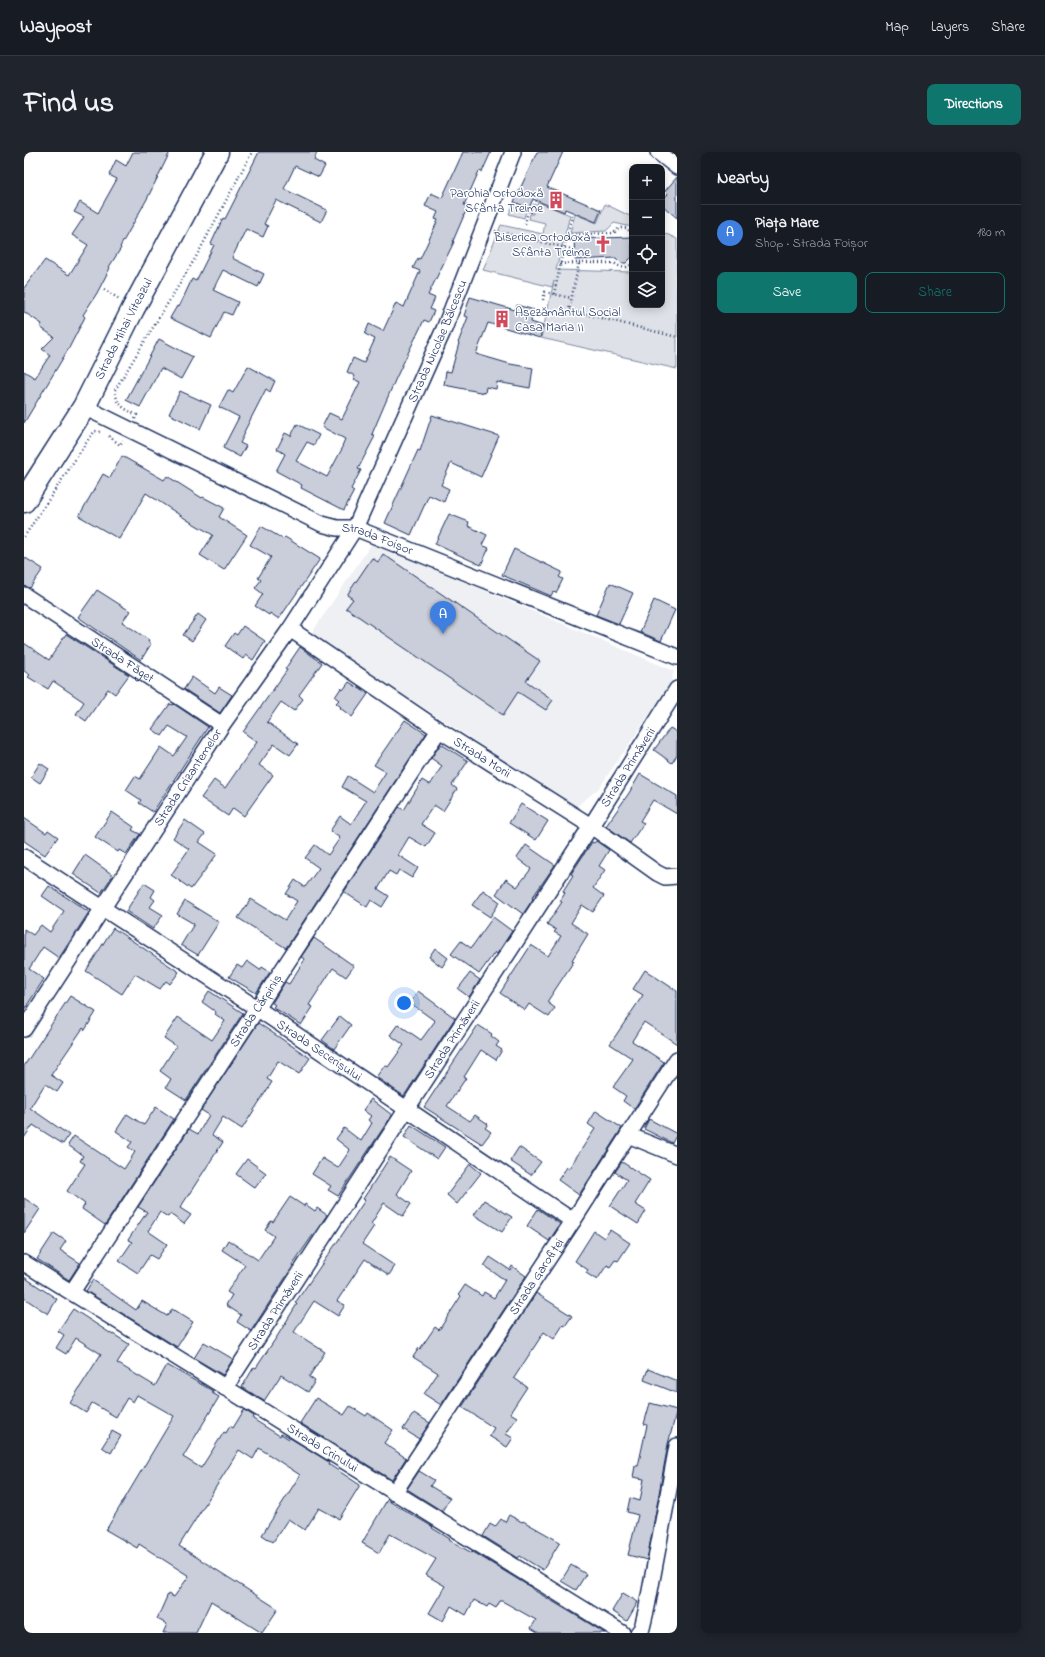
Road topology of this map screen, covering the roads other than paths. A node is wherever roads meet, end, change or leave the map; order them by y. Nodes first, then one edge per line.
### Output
1 (217, 152) edge
2 (513, 152) edge
3 (658, 152) edge
4 (677, 167) edge
5 (84, 407) junction
6 (24, 501) edge
7 (355, 528) junction
8 (24, 595) edge
9 (290, 629) junction
10 (677, 657) edge
11 (677, 689) edge
12 (222, 725) junction
13 (439, 730) junction
14 (591, 826) junction
15 (24, 857) edge
16 (677, 876) edge
17 (102, 909) junction
18 (258, 1009) junction
19 (24, 1029) edge
20 (677, 1059) edge
21 (406, 1108) junction
22 (628, 1135) junction
23 (677, 1155) edge
24 (573, 1221) junction
25 (24, 1263) edge
26 (72, 1292) junction
27 (225, 1388) junction
28 (677, 1446) edge
29 (394, 1493) junction
30 (622, 1633) edge
31 (638, 1633) edge

1 - 5 highway, Strada Mihai Viteazul
2 - 7 street, Strada Nicolae Bălcescu
3 - 4 street
5 - 6 highway, Strada Mihai Viteazul
5 - 7 street, Strada Foișor
7 - 9 street, Strada Crizantemelor
7 - 10 street, Strada Foișor
8 - 12 street, Strada Făget
9 - 12 street, Strada Crizantemelor
9 - 13 street, Strada Morii
11 - 14 street, Strada Primăverii
12 - 17 street, Strada Crizantemelor
13 - 14 street, Strada Morii
13 - 18 street, Strada Cărpiniș
14 - 16 street, Strada Morii
14 - 21 street, Strada Primăverii
15 - 17 street, Strada Secerișului
17 - 18 street, Strada Secerișului
17 - 19 street, Strada Crizantemelor
18 - 21 street, Strada Secerișului
18 - 26 street, Strada Cărpiniș
20 - 22 street, Strada Garofiței
21 - 24 street, Strada Secerișului
21 - 27 street, Strada Primăverii
22 - 23 street
22 - 24 street, Strada Garofiței
24 - 29 street, Strada Garofiței
25 - 26 street, Strada Crinului
26 - 27 street, Strada Crinului
27 - 29 street, Strada Crinului
28 - 31 street
29 - 30 street, Strada Crinului

